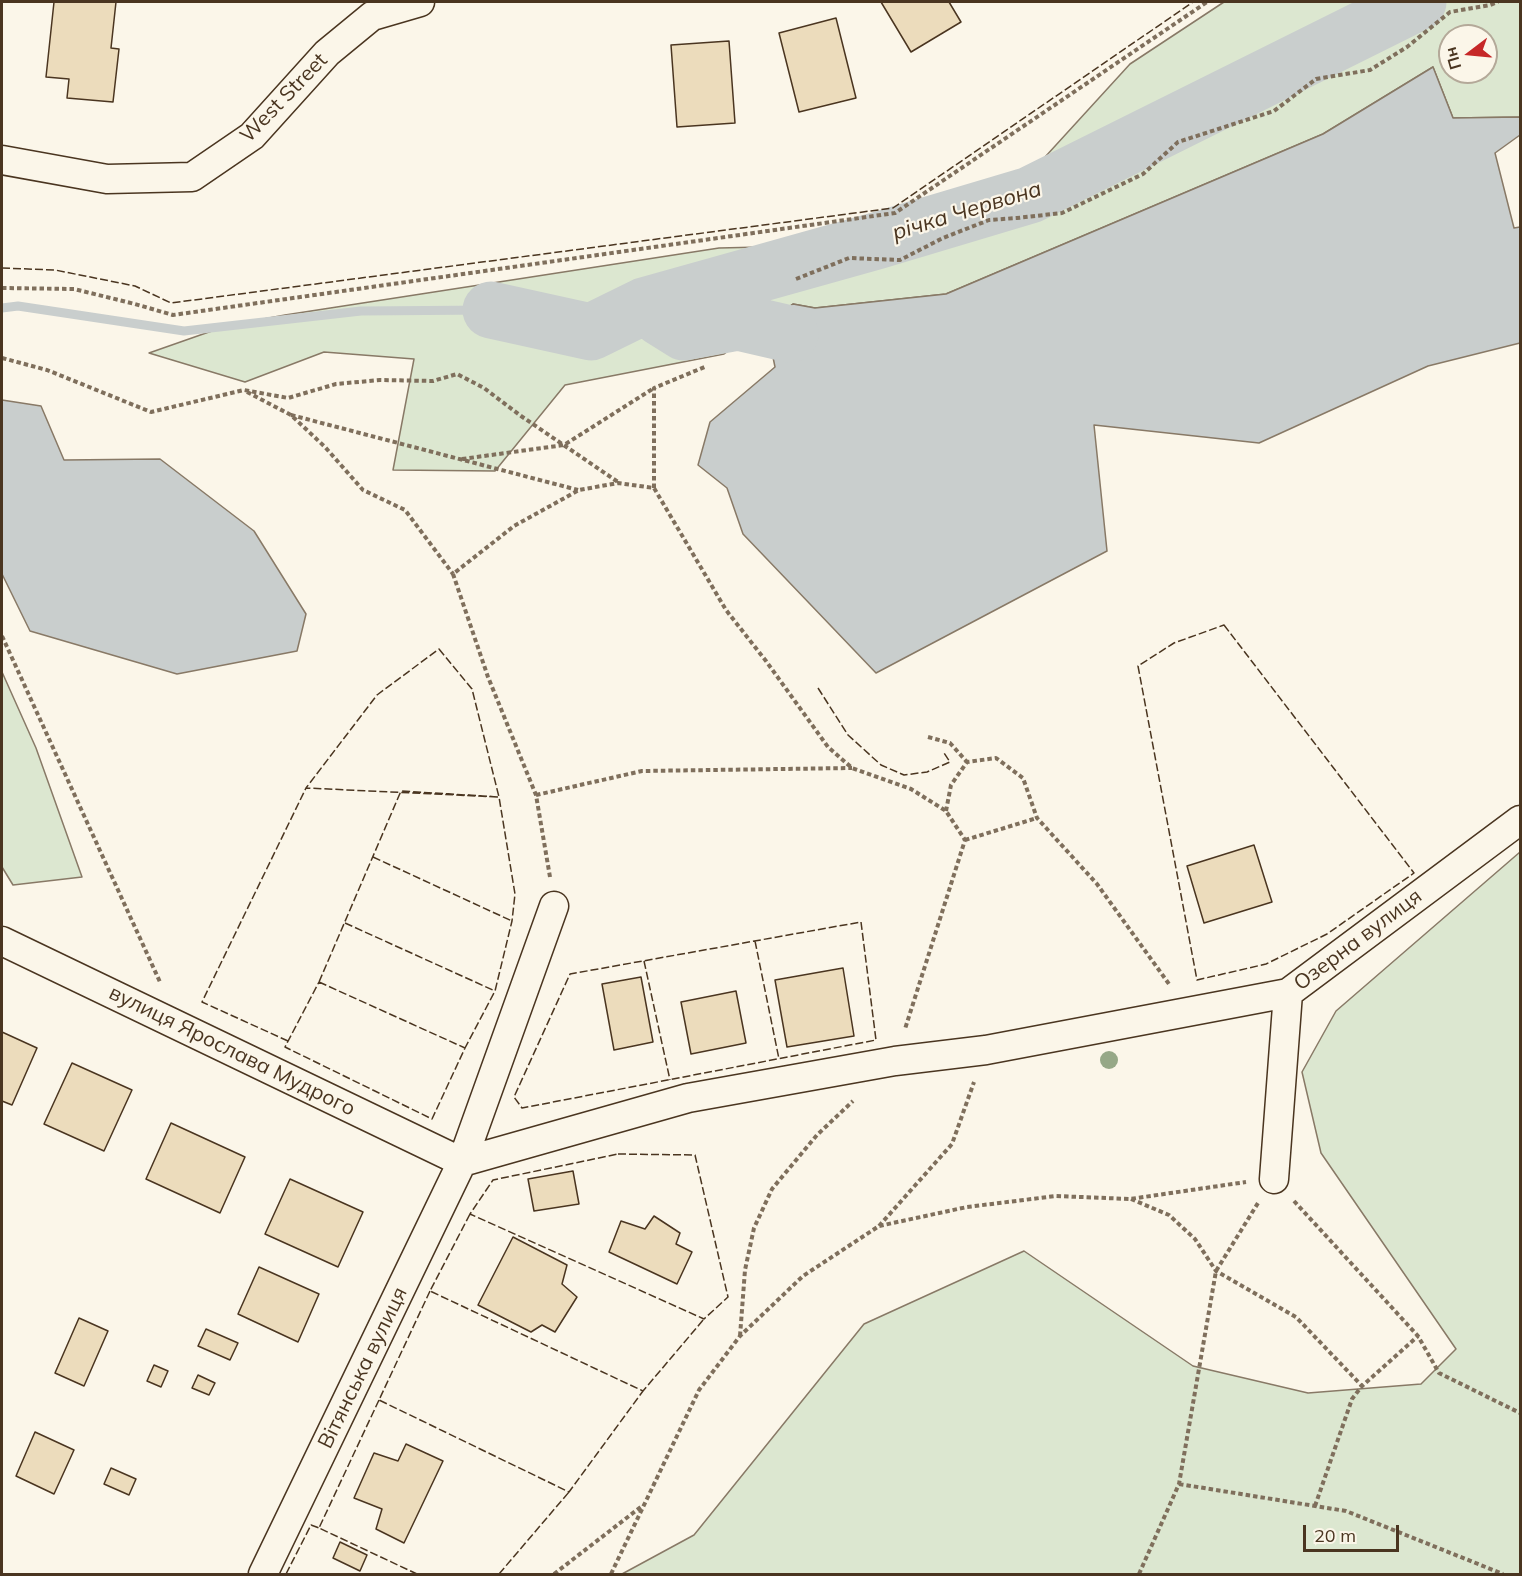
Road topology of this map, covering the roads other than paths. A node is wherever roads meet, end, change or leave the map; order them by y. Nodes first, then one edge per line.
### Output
1 (420, 2) edge
2 (2, 160) edge
3 (1521, 820) edge
4 (554, 906) road end
5 (2, 941) edge
6 (1288, 993) junction
7 (462, 1162) junction
8 (1274, 1179) road end
9 (263, 1575) edge

1 - 2 street, West Street
3 - 6 street, Озерна вулиця
4 - 7 street, Вітянська вулиця
5 - 7 street, вулиця Ярослава Мудрого
6 - 7 street
6 - 8 street, Озерна вулиця
7 - 9 street, Вітянська вулиця

